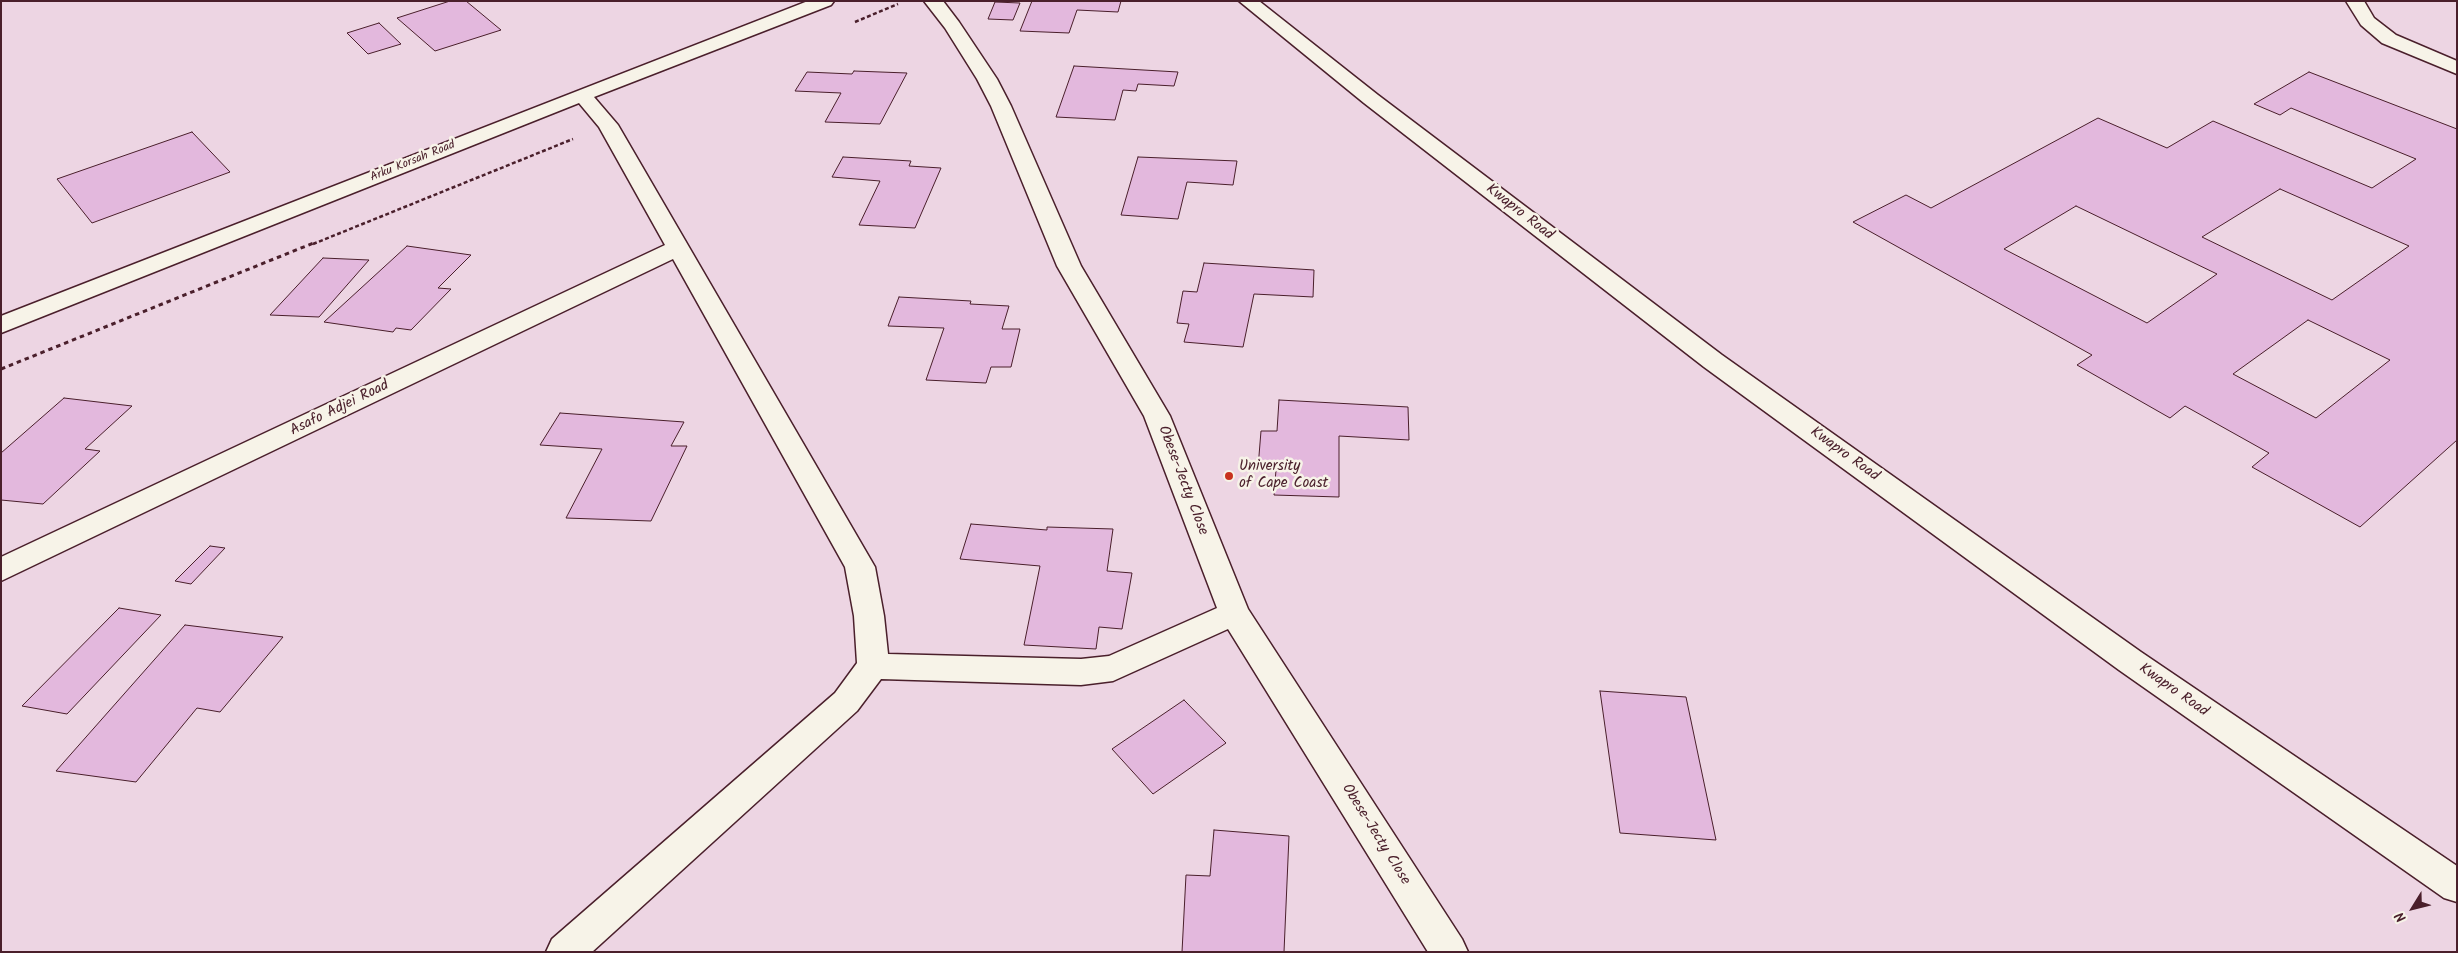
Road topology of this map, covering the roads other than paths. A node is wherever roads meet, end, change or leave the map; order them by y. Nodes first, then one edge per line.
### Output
1 (825, 1) edge
2 (933, 1) edge
3 (1248, 1) edge
4 (2355, 1) edge
5 (2457, 68) edge
6 (582, 95) junction
7 (679, 247) junction
8 (1, 326) edge
9 (4, 570) edge
10 (1234, 613) junction
11 (873, 666) junction
12 (2457, 886) edge
13 (565, 952) edge
14 (1449, 952) edge

1 - 6 street, Arku Korsah Road
2 - 10 street, Obese-Jecty Close
3 - 12 street, Kwapro Road
4 - 5 street
6 - 7 street
6 - 8 street, Arku Korsah Road
7 - 9 street, Asafo Adjei Road
7 - 11 street
10 - 11 street
10 - 14 street, Obese-Jecty Close
11 - 13 street

